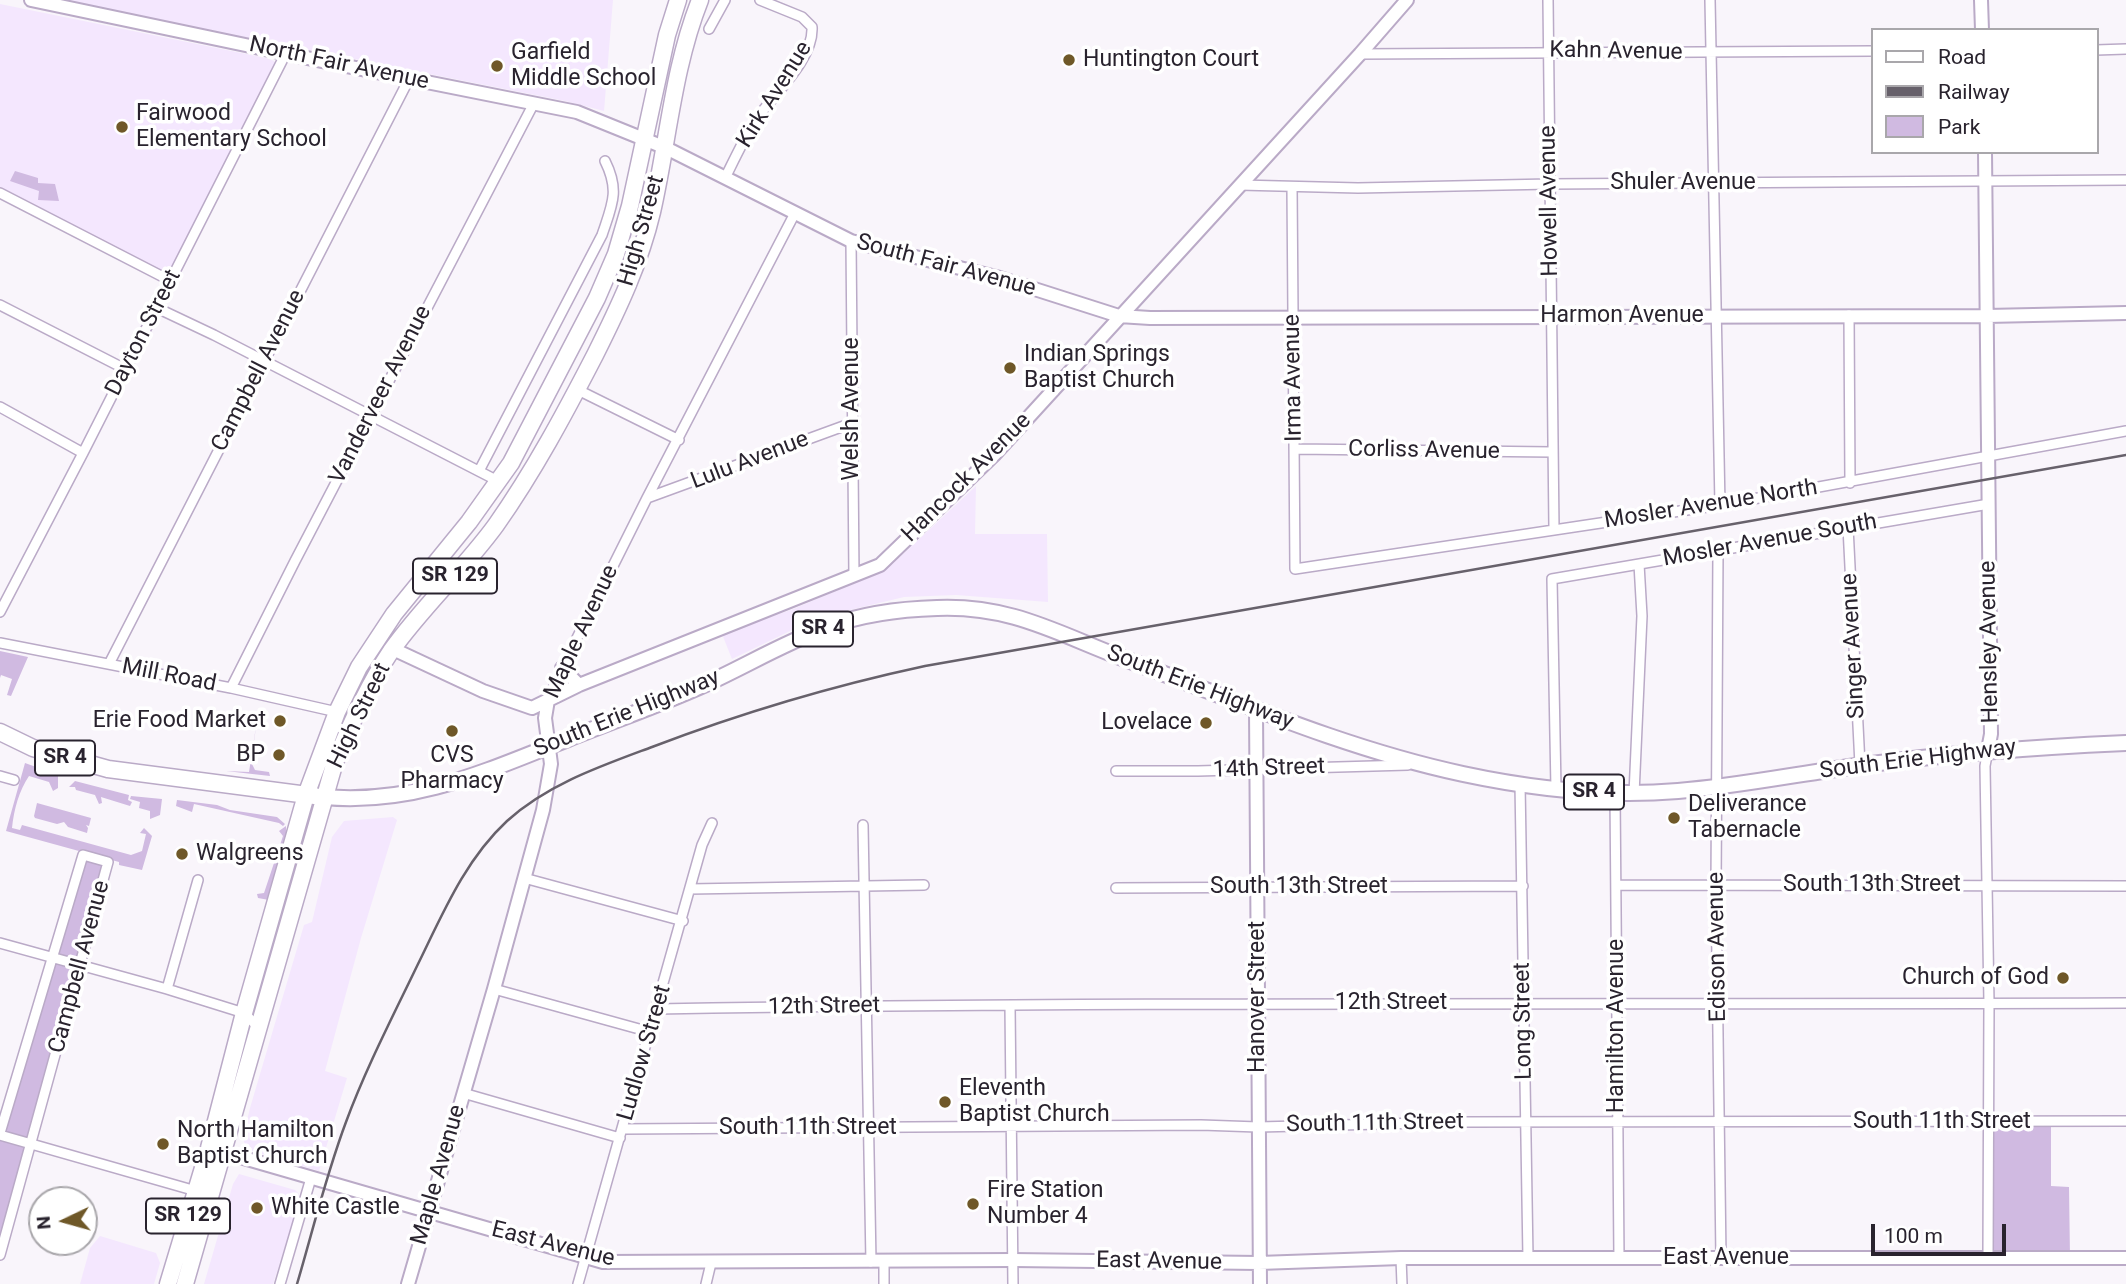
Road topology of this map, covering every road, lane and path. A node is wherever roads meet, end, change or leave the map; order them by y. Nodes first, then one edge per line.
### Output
1 (31, 0) edge
2 (678, 0) edge
3 (699, 0) edge
4 (725, 0) edge
5 (760, 0) edge
6 (1407, 0) edge
7 (1548, 0) edge
8 (1710, 0) edge
9 (1982, 0) edge
10 (1982, 28) edge
11 (709, 29) dead end
12 (2098, 50) edge
13 (2126, 50) edge
14 (1549, 51) junction
15 (1870, 51) edge
16 (286, 53) junction
17 (1711, 53) junction
18 (1360, 54) junction
19 (410, 79) junction
20 (534, 103) junction
21 (644, 138) junction
22 (666, 148) junction
23 (1985, 154) edge
24 (605, 162) dead end
25 (725, 177) junction
26 (2126, 180) edge
27 (1714, 182) junction
28 (1985, 182) junction
29 (1240, 184) junction
30 (1550, 184) junction
31 (1292, 187) junction
32 (0, 193) edge
33 (795, 213) junction
34 (851, 242) junction
35 (171, 281) junction
36 (0, 305) edge
37 (157, 309) junction
38 (2126, 313) edge
39 (1849, 315) junction
40 (1119, 316) junction
41 (1552, 316) junction
42 (1715, 316) junction
43 (1987, 316) junction
44 (1293, 317) junction
45 (265, 362) junction
46 (125, 369) junction
47 (576, 389) junction
48 (0, 407) edge
49 (371, 416) junction
50 (852, 423) junction
51 (2126, 431) edge
52 (678, 440) junction
53 (1295, 449) junction
54 (1552, 452) junction
55 (83, 453) junction
56 (1988, 457) junction
57 (480, 471) junction
58 (498, 481) junction
59 (1850, 483) junction
60 (647, 498) junction
61 (1989, 504) junction
62 (1720, 505) junction
63 (1848, 527) junction
64 (1554, 528) junction
65 (1718, 552) junction
66 (1639, 564) junction
67 (1295, 569) joint
68 (854, 576) junction
69 (0, 612) edge
70 (0, 643) edge
71 (393, 649) junction
72 (109, 664) junction
73 (562, 668) junction
74 (579, 685) junction
75 (231, 688) junction
76 (548, 700) junction
77 (1256, 710) junction
78 (337, 712) junction
79 (0, 732) edge
80 (2126, 743) edge
81 (549, 746) junction
82 (1988, 750) junction
83 (1422, 764) junction
84 (1860, 765) junction
85 (1256, 769) junction
86 (1116, 771) dead end
87 (0, 776) edge
88 (14, 780) dead end
89 (1520, 784) junction
90 (1716, 787) junction
91 (1556, 789) junction
92 (1615, 794) junction
93 (1634, 794) junction
94 (306, 795) junction
95 (324, 797) junction
96 (712, 823) dead end
97 (863, 825) dead end
98 (524, 878) junction
99 (198, 880) dead end
100 (924, 885) dead end
101 (1617, 885) junction
102 (1986, 885) junction
103 (866, 886) junction
104 (1523, 886) junction
105 (1716, 886) junction
106 (2126, 886) edge
107 (1116, 888) dead end
108 (1258, 888) junction
109 (690, 889) junction
110 (682, 921) junction
111 (0, 943) edge
112 (52, 959) junction
113 (79, 965) junction
114 (167, 989) junction
115 (494, 989) junction
116 (1522, 1002) junction
117 (1260, 1003) junction
118 (1989, 1003) junction
119 (2126, 1003) edge
120 (1616, 1004) junction
121 (1719, 1004) junction
122 (867, 1006) junction
123 (1010, 1006) junction
124 (657, 1009) junction
125 (244, 1013) junction
126 (259, 1028) junction
127 (650, 1032) junction
128 (463, 1093) junction
129 (1987, 1121) junction
130 (2126, 1121) edge
131 (1617, 1122) junction
132 (1720, 1122) junction
133 (1526, 1123) junction
134 (869, 1127) junction
135 (1011, 1127) junction
136 (1258, 1127) junction
137 (622, 1133) junction
138 (0, 1134) edge
139 (32, 1144) junction
140 (216, 1150) junction
141 (311, 1178) junction
142 (196, 1191) junction
143 (429, 1213) junction
144 (0, 1255) edge
145 (1988, 1256) junction
146 (586, 1258) junction
147 (1401, 1258) junction
148 (1528, 1258) junction
149 (1619, 1258) junction
150 (1721, 1258) junction
151 (2126, 1258) edge
152 (1013, 1260) junction
153 (877, 1262) junction
154 (711, 1263) junction
155 (1259, 1263) junction
156 (168, 1284) edge
157 (185, 1284) edge
158 (280, 1284) edge
159 (408, 1284) edge
160 (578, 1284) edge
161 (706, 1284) edge
162 (884, 1284) edge
163 (1013, 1284) edge
164 (1260, 1284) edge
165 (1402, 1284) edge

1 - 16 street, North Fair Avenue
2 - 21 highway, High Street / SR 129
3 - 22 highway, High Street / SR 129
4 - 11 street
5 - 25 street, Kirk Avenue
6 - 18 street, Hancock Avenue
7 - 14 street, Howell Avenue
8 - 17 street
9 - 10 street
12 - 13 street
14 - 17 street, Kahn Avenue
14 - 18 street, Kahn Avenue
14 - 30 street, Howell Avenue
15 - 17 street, Kahn Avenue
16 - 19 street, North Fair Avenue
16 - 35 street, Dayton Street
17 - 27 street
18 - 29 street, Hancock Avenue
19 - 20 street, North Fair Avenue
19 - 45 street, Campbell Avenue
20 - 21 street, North Fair Avenue
20 - 49 street, Vanderveer Avenue
21 - 22 street, North Fair Avenue
21 - 58 highway, High Street / SR 129
22 - 25 street, South Fair Avenue
22 - 47 highway, High Street / SR 129
23 - 28 street, Hensley Avenue
24 - 57 street, High Street
25 - 33 street, South Fair Avenue
26 - 28 street, Shuler Avenue
27 - 28 street, Shuler Avenue
27 - 30 street, Shuler Avenue
27 - 42 street
28 - 43 street, Hensley Avenue
29 - 31 street, Shuler Avenue
29 - 40 street, Hancock Avenue
30 - 31 street, Shuler Avenue
30 - 41 street, Howell Avenue
31 - 44 street, Irma Avenue
32 - 35 street
33 - 34 street, South Fair Avenue
33 - 52 street, Maple Avenue
34 - 40 street, South Fair Avenue
34 - 50 street, Welsh Avenue
35 - 37 street, Dayton Street
36 - 46 street
37 - 45 street
37 - 46 street, Dayton Street
38 - 43 street, Harmon Avenue
39 - 42 street, Harmon Avenue
39 - 43 street, Harmon Avenue
39 - 59 street
40 - 44 street, Harmon Avenue
40 - 68 street, Hancock Avenue
41 - 42 street, Harmon Avenue
41 - 44 street, Harmon Avenue
41 - 54 street, Howell Avenue
42 - 62 street
43 - 56 street, Hensley Avenue
44 - 53 street, Irma Avenue
45 - 49 street
45 - 72 street, Campbell Avenue
46 - 55 street, Dayton Street
47 - 52 street
47 - 71 highway, High Street / SR 129
48 - 55 street
49 - 57 street
49 - 75 street, Vanderveer Avenue
50 - 60 street, Lulu Avenue
50 - 68 street, Welsh Avenue
51 - 56 street, Mosler Avenue North
52 - 60 street, Maple Avenue
53 - 54 street, Corliss Avenue
53 - 67 street, Irma Avenue
54 - 64 street, Howell Avenue
55 - 69 street, Dayton Street
56 - 59 street, Mosler Avenue North
56 - 61 street, Hensley Avenue
57 - 58 street
58 - 78 highway, High Street / SR 129
59 - 62 street, Mosler Avenue North
60 - 73 street, Maple Avenue
61 - 63 street, Mosler Avenue South
61 - 82 street, Hensley Avenue
62 - 64 street, Mosler Avenue North
63 - 65 street, Mosler Avenue South
63 - 84 street, Singer Avenue
64 - 67 street, Mosler Avenue North
65 - 66 street, Mosler Avenue South
65 - 90 street, Edison Avenue
66 - 91 street, Mosler Avenue South
66 - 93 street
68 - 74 street, Hancock Avenue
70 - 72 street, Mill Road
71 - 76 street, Hancock Avenue
71 - 95 highway, High Street / SR 129
72 - 75 street, Mill Road
73 - 74 street
73 - 76 street, Maple Avenue
74 - 76 street, Hancock Avenue
75 - 78 street, Mill Road
76 - 81 street, Maple Avenue
77 - 81 main road, South Erie Highway / SR 4
77 - 83 main road, South Erie Highway / SR 4
77 - 85 street, Hanover Street
78 - 94 highway, High Street / SR 129
79 - 94 highway, SR 4
80 - 82 main road, South Erie Highway / SR 4
81 - 95 main road, South Erie Highway / SR 4
81 - 98 street, Maple Avenue
82 - 84 main road, South Erie Highway / SR 4
82 - 102 street, Hensley Avenue
83 - 85 street, 14th Street
83 - 89 main road, South Erie Highway / SR 4
84 - 90 main road, South Erie Highway / SR 4
85 - 86 street, 14th Street
85 - 108 street, Hanover Street
87 - 88 street
89 - 91 main road, South Erie Highway / SR 4
89 - 104 street, Long Street
90 - 93 main road, South Erie Highway / SR 4
90 - 105 street, Edison Avenue
91 - 92 main road, South Erie Highway / SR 4
92 - 93 main road, South Erie Highway / SR 4
92 - 101 street, Hamilton Avenue
94 - 95 highway, South Erie Highway / SR 4
94 - 125 highway, High Street / SR 129
95 - 126 highway, High Street / SR 129
96 - 109 street, Ludlow Street
97 - 103 street
98 - 110 street
98 - 115 street, Maple Avenue
99 - 114 street
100 - 103 street
101 - 105 street, South 13th Street
101 - 120 street, Hamilton Avenue
102 - 105 street, South 13th Street
102 - 106 street, South 13th Street
102 - 118 street, Hensley Avenue
103 - 109 street
103 - 122 street
104 - 108 street, South 13th Street
104 - 116 street, Long Street
105 - 121 street, Edison Avenue
107 - 108 street, South 13th Street
108 - 117 street, Hanover Street
109 - 110 street, Ludlow Street
110 - 124 street, Ludlow Street
111 - 112 street
112 - 113 street
112 - 113 street, Campbell Avenue
112 - 138 street, Campbell Avenue
113 - 114 street
113 - 139 street, Campbell Avenue
114 - 125 street
115 - 127 street
115 - 128 street, Maple Avenue
116 - 117 street, 12th Street
116 - 120 street, 12th Street
116 - 133 street, Long Street
117 - 123 street, 12th Street
117 - 136 street, Hanover Street
118 - 119 street, 12th Street
118 - 121 street, 12th Street
118 - 129 street, Hensley Avenue
120 - 121 street, 12th Street
120 - 131 street, Hamilton Avenue
121 - 132 street, Edison Avenue
122 - 123 street, 12th Street
122 - 124 street, 12th Street
122 - 134 street
123 - 135 street
124 - 127 street, Ludlow Street
125 - 126 street
125 - 140 highway, High Street / SR 129
126 - 140 highway, High Street / SR 129
127 - 137 street, Ludlow Street
128 - 137 street, South 11th Street
128 - 143 street, Maple Avenue
129 - 130 street, South 11th Street
129 - 132 street, South 11th Street
129 - 145 street, Hensley Avenue
131 - 132 street, South 11th Street
131 - 133 street, South 11th Street
131 - 149 street, Hamilton Avenue
132 - 150 street, Edison Avenue
133 - 136 street, South 11th Street
133 - 148 street, Long Street
134 - 135 street, South 11th Street
134 - 137 street, South 11th Street
134 - 153 street
135 - 136 street, South 11th Street
135 - 152 street
136 - 155 street, Hanover Street
137 - 146 street, Ludlow Street
138 - 139 street
139 - 142 street
139 - 144 street, Campbell Avenue
140 - 141 street, East Avenue
140 - 142 highway, High Street / SR 129
140 - 157 highway, High Street / SR 129
141 - 143 street, East Avenue
141 - 158 street
142 - 156 highway, High Street / SR 129
143 - 146 street, East Avenue
143 - 159 street, Maple Avenue
145 - 150 street, East Avenue
145 - 151 street, East Avenue
146 - 154 street, East Avenue
146 - 160 street, Ludlow Street
147 - 148 street, East Avenue
147 - 155 street, East Avenue
147 - 165 street
148 - 149 street, East Avenue
149 - 150 street, East Avenue
152 - 153 street, East Avenue
152 - 155 street, East Avenue
152 - 163 street
153 - 154 street, East Avenue
153 - 162 street
154 - 161 street
155 - 164 street, Hanover Street

